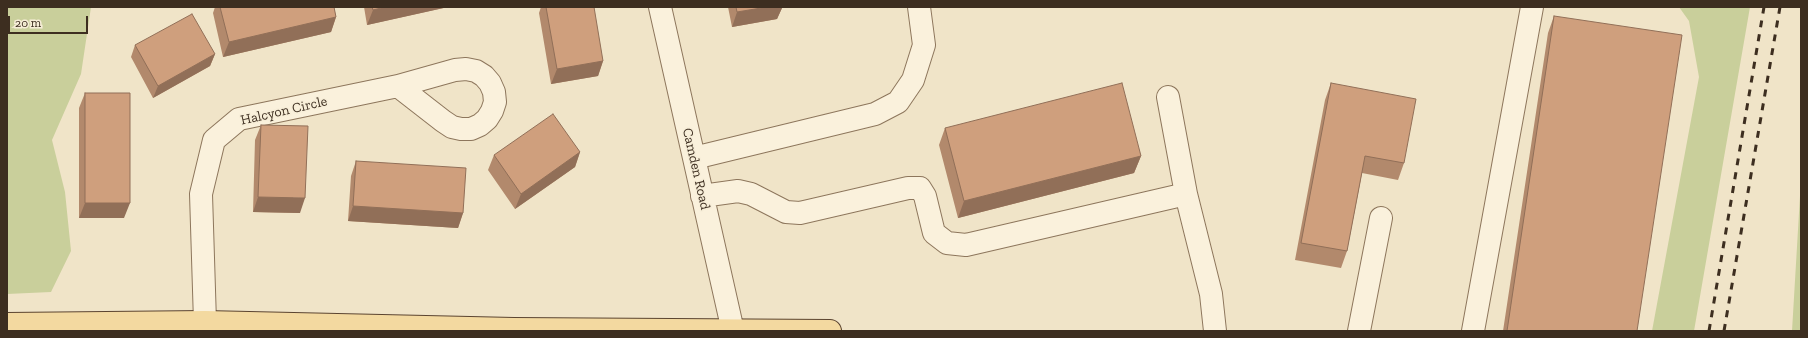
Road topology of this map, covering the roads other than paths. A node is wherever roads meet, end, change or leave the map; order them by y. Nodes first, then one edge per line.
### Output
1 (660, 7) edge
2 (919, 7) edge
3 (1532, 7) edge
4 (398, 86) dead end
5 (1168, 97) dead end
6 (694, 158) junction
7 (1186, 194) junction
8 (702, 196) junction
9 (1382, 218) dead end
10 (205, 322) junction
11 (7, 324) edge
12 (490, 330) edge
13 (514, 330) edge
14 (732, 330) edge
15 (830, 331) edge
16 (1215, 331) edge
17 (1359, 331) edge
18 (1473, 331) edge

1 - 6 street, Camden Road
2 - 6 street
3 - 18 street
4 - 10 street, Halcyon Circle
5 - 7 street
6 - 8 street, Camden Road
7 - 8 street
7 - 16 street
8 - 14 street, Camden Road
9 - 17 street
10 - 11 main road
10 - 12 main road
12 - 13 main road
13 - 14 main road
14 - 15 main road

